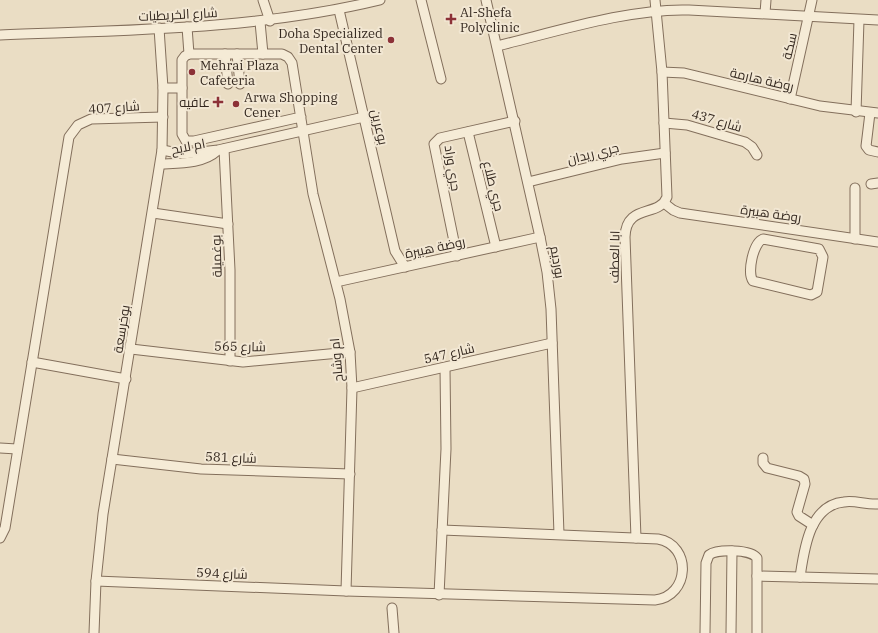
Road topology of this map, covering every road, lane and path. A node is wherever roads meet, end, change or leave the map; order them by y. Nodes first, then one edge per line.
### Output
1 (264, 0) edge
2 (380, 0) edge
3 (421, 0) edge
4 (486, 0) edge
5 (655, 0) edge
6 (766, 0) edge
7 (812, 0) edge
8 (339, 10) junction
9 (657, 11) junction
10 (765, 13) junction
11 (809, 16) junction
12 (858, 20) junction
13 (878, 20) edge
14 (270, 21) junction
15 (260, 22) junction
16 (187, 27) junction
17 (159, 28) junction
18 (0, 35) edge
19 (497, 46) junction
20 (189, 54) junction
21 (225, 54) junction
22 (237, 54) junction
23 (263, 54) junction
24 (662, 72) junction
25 (441, 79) dead end
26 (228, 84) dead end
27 (240, 84) dead end
28 (163, 88) junction
29 (182, 88) junction
30 (790, 99) junction
31 (856, 112) junction
32 (874, 113) edge
33 (163, 117) junction
34 (301, 117) junction
35 (364, 117) junction
36 (515, 121) junction
37 (664, 123) junction
38 (303, 131) junction
39 (468, 132) junction
40 (162, 150) junction
41 (221, 150) junction
42 (878, 152) edge
43 (665, 153) junction
44 (757, 155) dead end
45 (161, 164) junction
46 (528, 182) junction
47 (855, 188) dead end
48 (664, 204) junction
49 (153, 213) junction
50 (228, 224) junction
51 (824, 234) junction
52 (540, 237) junction
53 (854, 239) junction
54 (878, 242) edge
55 (496, 247) junction
56 (395, 251) junction
57 (822, 254) junction
58 (457, 256) junction
59 (406, 267) junction
60 (393, 270) junction
61 (336, 282) junction
62 (552, 343) junction
63 (130, 349) junction
64 (350, 352) junction
65 (230, 361) junction
66 (32, 362) junction
67 (445, 368) junction
68 (126, 379) junction
69 (352, 388) junction
70 (0, 448) edge
71 (17, 449) junction
72 (763, 458) dead end
73 (112, 459) junction
74 (350, 474) junction
75 (878, 504) edge
76 (813, 525) junction
77 (442, 530) junction
78 (559, 534) junction
79 (0, 538) edge
80 (636, 538) junction
81 (732, 551) junction
82 (757, 576) junction
83 (800, 577) junction
84 (878, 579) edge
85 (96, 581) junction
86 (346, 591) junction
87 (439, 594) junction
88 (392, 608) dead end
89 (94, 633) edge
90 (394, 633) edge
91 (705, 633) edge
92 (731, 633) edge
93 (757, 633) edge

1 - 14 street
2 - 8 street, شارع الخريطيات
3 - 25 street
4 - 19 street, بورديم
5 - 9 street
6 - 10 street
7 - 11 street, سكة
8 - 14 street, شارع الخريطيات
8 - 35 street, بوعرين
9 - 10 street
9 - 19 street
9 - 24 street
10 - 11 street
11 - 12 street
11 - 30 street, سكة
12 - 13 street
12 - 31 street
14 - 15 street, شارع الخريطيات
15 - 16 street, شارع الخريطيات
15 - 23 street
16 - 17 street, شارع الخريطيات
16 - 20 street
17 - 18 street, شارع الخريطيات
17 - 28 street, بوخرسعة
19 - 36 street, بورديم
20 - 21 street, ام وشاح
20 - 29 street
21 - 22 street, ام وشاح
21 - 26 street
22 - 23 street, ام وشاح
22 - 27 street
23 - 34 street, ام وشاح
24 - 30 street, روضة هارمة
24 - 37 street
28 - 29 street
28 - 33 street, بوخرسعة
29 - 34 street
30 - 31 street, روضة هارمة
31 - 32 street, روضة هارمة
32 - 42 street
33 - 40 street, بوخرسعة
33 - 66 street, شارع 407
34 - 38 street, ام وشاح
35 - 38 street, ام لايح
35 - 56 street, بوعرين
36 - 39 street, جري وراد
36 - 46 street, بورديم
37 - 43 street
37 - 44 street, شارع 437
38 - 41 street, ام لايح
38 - 61 street, ام وشاح
39 - 55 street, جري طلاع
39 - 58 street, جري وراد
40 - 41 street, ام لايح
40 - 45 street, بوخرسعة
41 - 45 street, ام لايح
41 - 50 street, بوغميلة
43 - 46 street, جري ريدان
43 - 48 street
45 - 49 street, بوخرسعة
46 - 52 street, بورديم
47 - 53 street
48 - 51 street, روضة هبيرة
48 - 80 street, ابا العطف
49 - 50 street
49 - 63 street, بوخرسعة
50 - 65 street, بوغميلة
51 - 53 street, روضة هبيرة
51 - 57 street
52 - 55 street, روضة هبيرة
52 - 62 street, بورديم
53 - 54 street, روضة هبيرة
55 - 58 street, روضة هبيرة
56 - 59 street, بوعرين
56 - 60 street, بوعرين
57 - 57 street
58 - 59 street, روضة هبيرة
59 - 60 street, روضة هبيرة
60 - 61 street, روضة هبيرة
61 - 64 street, ام وشاح
62 - 67 street, شارع 547
62 - 78 street, بورديم
63 - 65 street, شارع 565
63 - 68 street, بوخرسعة
64 - 65 street, شارع 565
64 - 69 street, ام وشاح
66 - 68 street
66 - 71 street
67 - 69 street, شارع 547
67 - 77 street
68 - 73 street, بوخرسعة
69 - 74 street, ام وشاح
70 - 71 street
71 - 79 street
72 - 76 street
73 - 74 street, شارع 581
73 - 85 street, بوخرسعة
74 - 86 street, ام وشاح
75 - 76 street
76 - 83 street
77 - 78 street, شارع 594
77 - 87 street
78 - 80 street, شارع 594
80 - 87 street, شارع 594
81 - 82 street
81 - 91 street
81 - 92 street
82 - 83 street
82 - 93 street
83 - 84 street
85 - 86 street, شارع 594
85 - 89 street, بوخرسعة
86 - 87 street, شارع 594
88 - 90 street

